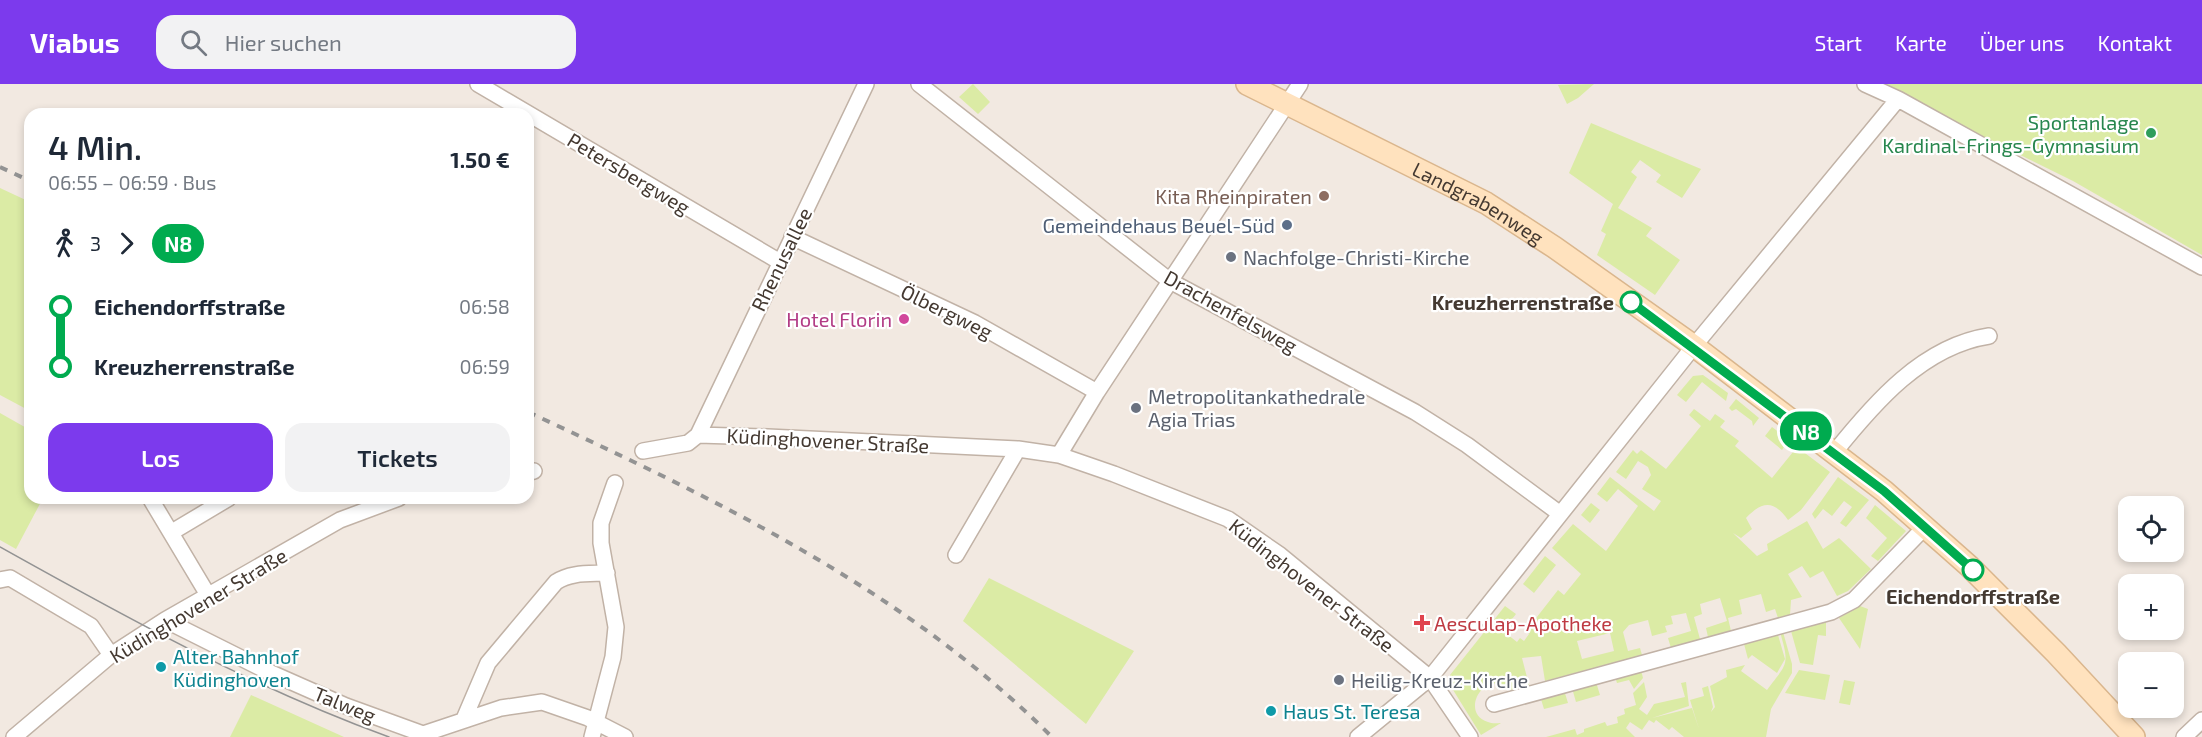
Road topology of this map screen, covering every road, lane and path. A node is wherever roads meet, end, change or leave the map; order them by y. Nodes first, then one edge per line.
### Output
1 (478, 84) edge
2 (866, 84) edge
3 (919, 84) edge
4 (1246, 84) edge
5 (1300, 84) edge
6 (1865, 84) edge
7 (1898, 99) junction
8 (1286, 104) junction
9 (519, 108) edge
10 (534, 117) edge
11 (792, 237) junction
12 (780, 262) junction
13 (2202, 267) edge
14 (1170, 281) junction
15 (1989, 336) dead end
16 (1694, 346) junction
17 (1097, 392) junction
18 (699, 435) junction
19 (1018, 449) junction
20 (643, 451) dead end
21 (1834, 453) junction
22 (1059, 455) junction
23 (615, 483) dead end
24 (154, 504) edge
25 (219, 504) edge
26 (381, 504) edge
27 (1559, 513) junction
28 (1925, 527) junction
29 (172, 532) junction
30 (956, 555) dead end
31 (607, 573) junction
32 (0, 580) edge
33 (208, 595) junction
34 (165, 620) junction
35 (111, 655) junction
36 (1430, 678) junction
37 (1494, 704) dead end
38 (464, 719) junction
39 (2202, 720) edge
40 (594, 730) edge
41 (14, 737) edge
42 (625, 737) edge
43 (1358, 737) edge
44 (1470, 737) edge
45 (2134, 737) edge
46 (2184, 737) edge

1 - 9 street, Petersbergweg
2 - 11 street, Rhenusallee
3 - 14 street, Drachenfelsweg
4 - 8 street, Landgrabenweg
5 - 8 street
6 - 7 street
7 - 13 street
7 - 16 street
8 - 14 street
8 - 16 street, Landgrabenweg
10 - 12 street, Petersbergweg
11 - 12 street, Rhenusallee
11 - 17 street, Ölbergweg
12 - 18 street, Rhenusallee
14 - 17 street
14 - 27 street, Drachenfelsweg
15 - 21 street
16 - 21 street, Landgrabenweg
16 - 27 street
17 - 22 street
18 - 19 street, Küdinghovener Straße
18 - 20 street, Küdinghovener Straße
19 - 22 street, Küdinghovener Straße
19 - 30 street
21 - 28 street, Landgrabenweg
22 - 36 street, Küdinghovener Straße
23 - 31 street
24 - 29 street
25 - 29 street
26 - 33 street, Küdinghovener Straße
27 - 36 street
28 - 37 street
28 - 45 street, Landgrabenweg
29 - 33 street
31 - 38 street
31 - 40 street
32 - 35 street
33 - 34 street, Küdinghovener Straße
34 - 35 street, Küdinghovener Straße
34 - 38 street, Talweg
35 - 41 street, Küdinghovener Straße
36 - 43 street
36 - 44 street, Küdinghovener Straße
38 - 40 street, Talweg
39 - 46 street
40 - 42 street, Talweg

